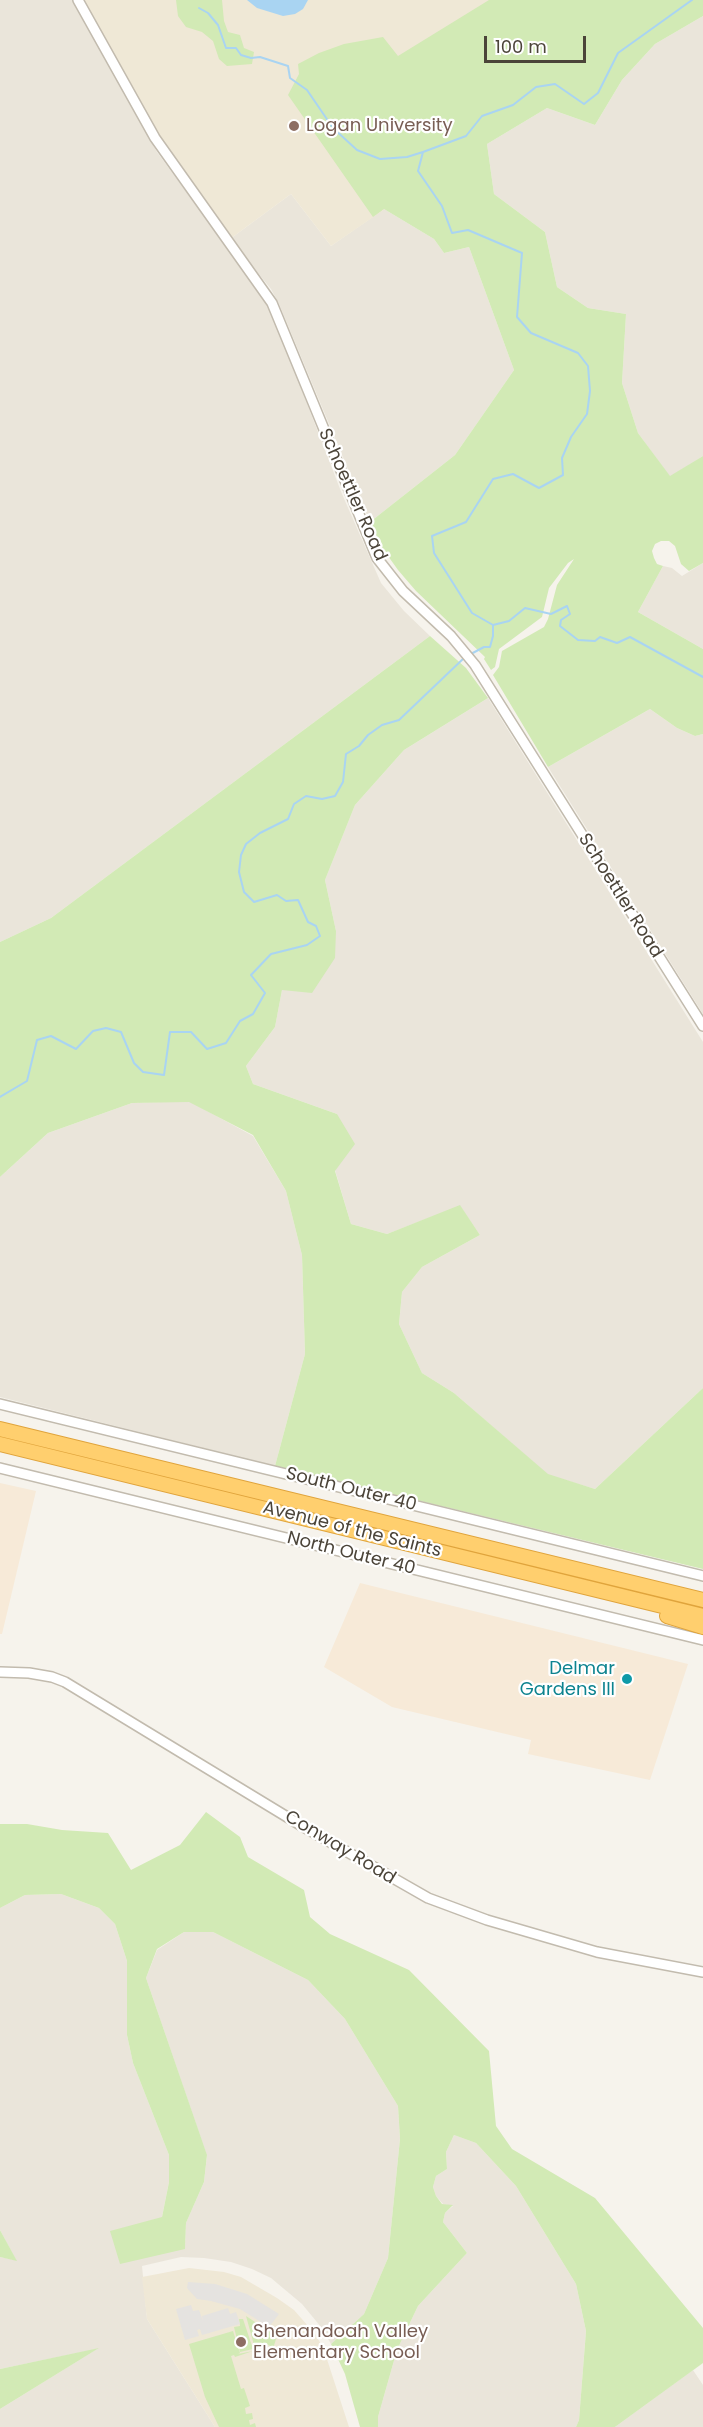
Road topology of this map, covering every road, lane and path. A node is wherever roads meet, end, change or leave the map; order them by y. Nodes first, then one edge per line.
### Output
1 (78, 0) edge
2 (703, 1026) edge
3 (0, 1404) edge
4 (0, 1429) edge
5 (0, 1444) edge
6 (0, 1468) edge
7 (703, 1576) edge
8 (626, 1598) junction
9 (703, 1600) edge
10 (703, 1616) edge
11 (703, 1627) edge
12 (703, 1640) edge
13 (0, 1672) edge
14 (703, 1972) edge

1 - 2 street, Schoettler Road
3 - 7 street, South Outer 40
4 - 9 highway, Avenue of the Saints
5 - 8 highway, Avenue of the Saints
6 - 12 street, North Outer 40
8 - 10 highway, Avenue of the Saints
8 - 11 highway
13 - 14 street, Conway Road

